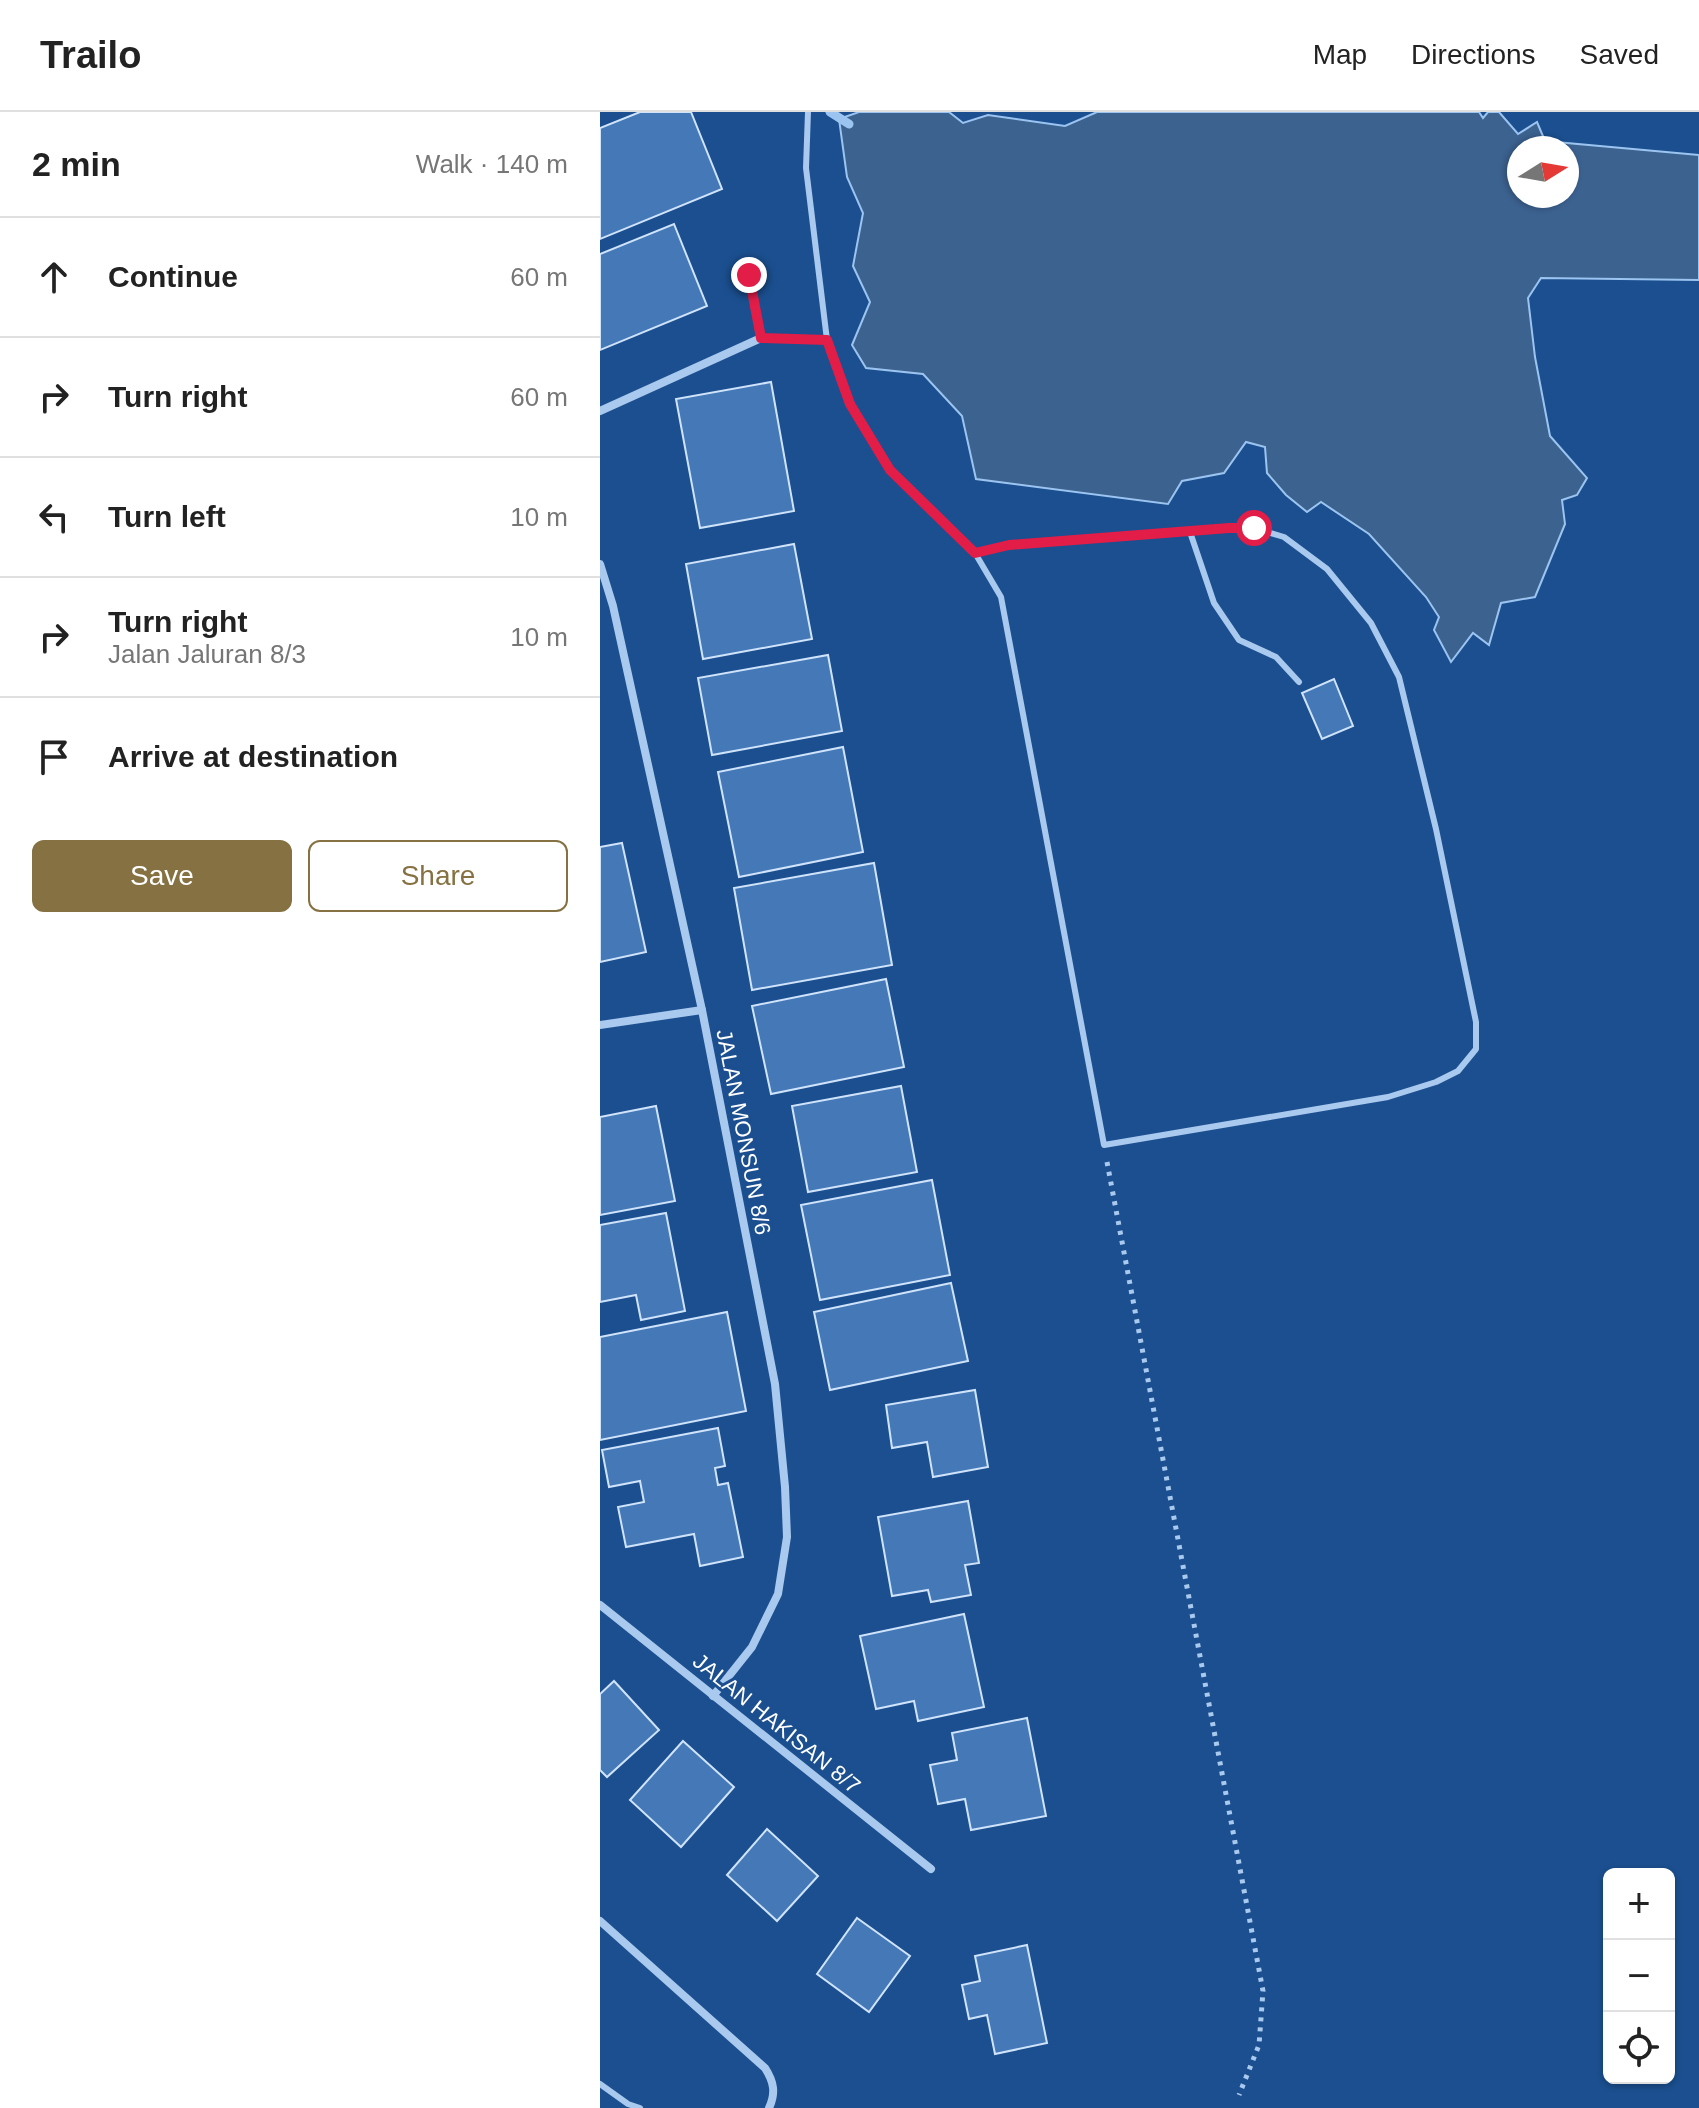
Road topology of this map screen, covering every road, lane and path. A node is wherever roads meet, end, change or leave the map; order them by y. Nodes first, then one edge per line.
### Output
1 (808, 112) edge
2 (749, 275) dead end
3 (761, 338) junction
4 (827, 340) junction
5 (600, 411) edge
6 (1190, 532) junction
7 (975, 553) junction
8 (600, 564) edge
9 (1299, 682) dead end
10 (702, 1010) junction
11 (600, 1025) edge
12 (1104, 1145) junction
13 (600, 1605) edge
14 (713, 1696) junction
15 (931, 1869) dead end
16 (600, 1921) edge
17 (600, 2084) edge
18 (1239, 2095) dead end
19 (640, 2108) edge
20 (769, 2108) edge

1 - 4 lane
2 - 3 street
3 - 4 lane
3 - 5 street
4 - 7 lane
6 - 7 lane
6 - 9 lane
6 - 12 lane
7 - 12 lane
8 - 10 street, JALAN MONSUN 8/6
10 - 11 street
10 - 14 street, JALAN MONSUN 8/6
12 - 18 path
13 - 14 street, JALAN HAKISAN 8/7
14 - 15 street, JALAN HAKISAN 8/7
16 - 20 street
17 - 19 lane

